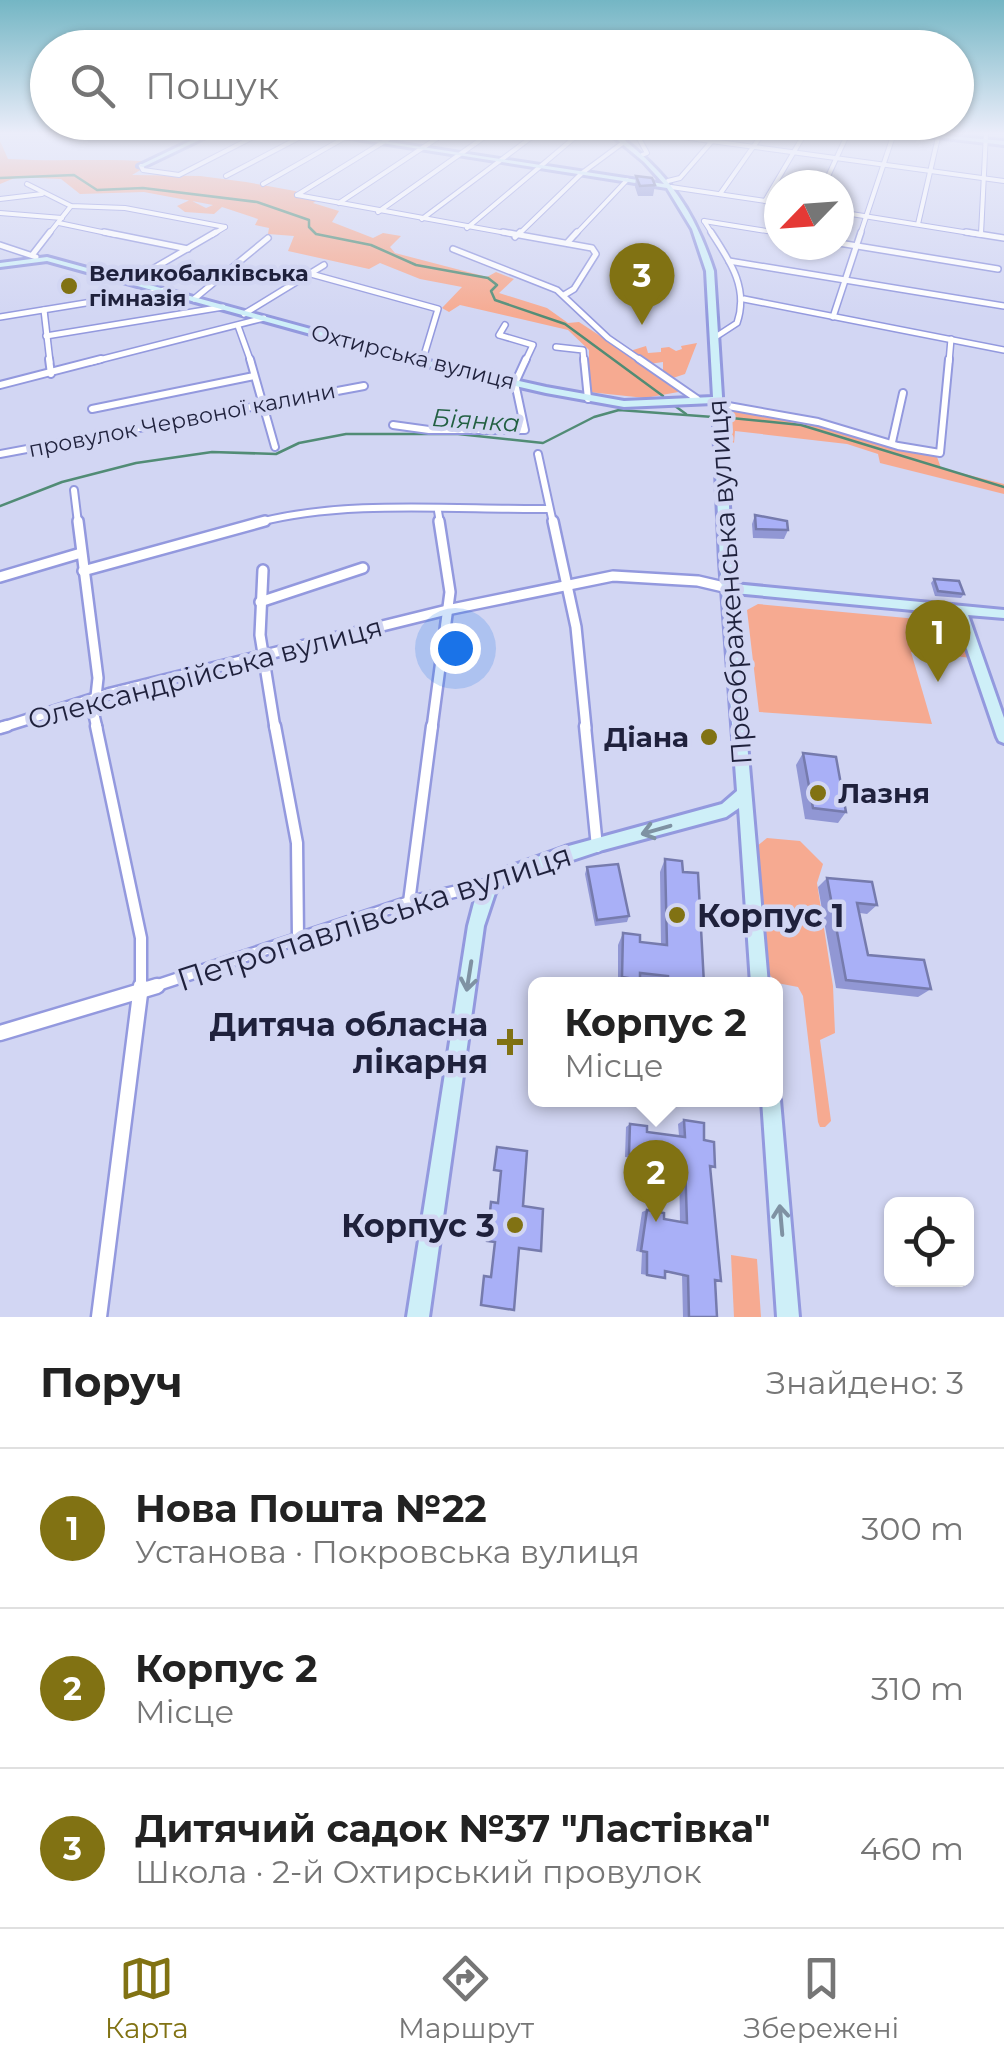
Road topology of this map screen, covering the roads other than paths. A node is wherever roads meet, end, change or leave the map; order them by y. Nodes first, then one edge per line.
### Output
1 (39, 194) edge
2 (43, 194) edge
3 (298, 194) edge
4 (351, 194) edge
5 (402, 194) edge
6 (454, 194) edge
7 (507, 194) edge
8 (560, 194) edge
9 (614, 194) edge
10 (676, 194) edge
11 (723, 194) edge
12 (873, 194) edge
13 (925, 194) edge
14 (981, 194) edge
15 (0, 200) edge
16 (764, 201) edge
17 (338, 203) junction
18 (71, 206) junction
19 (378, 212) junction
20 (0, 213) edge
21 (854, 214) edge
22 (866, 216) junction
23 (422, 219) junction
24 (61, 220) junction
25 (704, 221) joint
26 (918, 224) junction
27 (467, 228) junction
28 (764, 230) edge
29 (980, 234) junction
30 (516, 236) junction
31 (268, 238) dead end
32 (1004, 238) edge
33 (567, 243) junction
34 (0, 245) edge
35 (856, 246) junction
36 (188, 249) junction
37 (452, 249) dead end
38 (35, 256) junction
39 (729, 260) junction
40 (0, 265) edge
41 (324, 265) dead end
42 (998, 269) dead end
43 (311, 274) junction
44 (848, 279) junction
45 (132, 280) junction
46 (165, 290) junction
47 (564, 295) junction
48 (194, 299) junction
49 (744, 299) junction
50 (1004, 306) edge
51 (223, 307) junction
52 (44, 310) junction
53 (244, 314) junction
54 (833, 317) junction
55 (0, 318) edge
56 (264, 318) junction
57 (505, 325) dead end
58 (238, 326) junction
59 (46, 336) junction
60 (714, 338) junction
61 (950, 340) junction
62 (556, 347) dead end
63 (1004, 350) edge
64 (422, 362) junction
65 (50, 374) junction
66 (254, 376) junction
67 (514, 383) junction
68 (0, 384) edge
69 (364, 386) dead end
70 (903, 393) dead end
71 (588, 399) junction
72 (696, 399) junction
73 (265, 402) junction
74 (717, 404) junction
75 (92, 409) dead end
76 (393, 425) dead end
77 (892, 442) junction
78 (275, 447) dead end
79 (940, 452) joint
80 (0, 454) edge
81 (538, 454) dead end
82 (74, 490) dead end
83 (549, 509) junction
84 (438, 510) junction
85 (81, 553) junction
86 (363, 568) dead end
87 (83, 570) junction
88 (263, 570) dead end
89 (0, 577) edge
90 (568, 585) junction
91 (728, 588) junction
92 (260, 602) junction
93 (447, 610) junction
94 (960, 610) junction
95 (1004, 614) edge
96 (262, 657) junction
97 (96, 699) junction
98 (0, 728) edge
99 (1004, 736) edge
100 (744, 794) junction
101 (597, 847) junction
102 (494, 882) junction
103 (409, 902) junction
104 (298, 938) junction
105 (759, 977) edge
106 (142, 991) junction
107 (0, 1033) edge
108 (772, 1107) edge
109 (99, 1317) edge
110 (418, 1317) edge
111 (788, 1317) edge

1 - 15 street
2 - 18 street
3 - 17 street
4 - 17 street
5 - 19 street
6 - 23 street
7 - 27 street
8 - 30 street
9 - 33 street
10 - 60 street, Преображенська вулиця
11 - 16 street
12 - 22 street
13 - 26 street
14 - 29 street
17 - 19 street
18 - 24 street
18 - 36 street
19 - 23 street
20 - 24 street
21 - 22 street
22 - 26 street
22 - 35 street
23 - 27 street
24 - 36 street
24 - 38 street
25 - 28 street
25 - 39 street
26 - 29 street
27 - 30 street
29 - 32 street
30 - 33 street
31 - 48 street
33 - 47 street
34 - 38 street, Охтирська вулиця
35 - 42 street
35 - 44 street
36 - 45 street
37 - 47 street
38 - 40 street
38 - 45 street, Охтирська вулиця
39 - 44 street
39 - 49 street
41 - 43 street
43 - 53 street
43 - 64 street
44 - 50 street
44 - 54 street
45 - 46 street, Охтирська вулиця
46 - 48 street, Охтирська вулиця
46 - 52 street
47 - 72 street
48 - 51 street, Охтирська вулиця
49 - 54 street
49 - 60 street
51 - 53 street, Охтирська вулиця
51 - 59 street
52 - 55 street
52 - 59 street
53 - 56 street, Охтирська вулиця
54 - 61 street
56 - 58 street
56 - 64 street, Охтирська вулиця
57 - 67 street
58 - 65 street
58 - 66 street
59 - 65 street
60 - 74 street, Преображенська вулиця
61 - 63 street
61 - 79 street
62 - 71 street
64 - 67 street, Охтирська вулиця
65 - 68 street
66 - 73 street
66 - 75 street
67 - 71 street, Охтирська вулиця
67 - 76 street
69 - 73 street, провулок Червоної калини
70 - 77 street
71 - 72 street, Охтирська вулиця
72 - 74 street, Охтирська вулиця
73 - 78 street
73 - 80 street, провулок Червоної калини
74 - 77 street
74 - 91 street, Преображенська вулиця
77 - 79 street
81 - 83 street
82 - 85 street
83 - 84 street
83 - 90 street
84 - 87 street
84 - 93 street
85 - 87 street
85 - 89 street
86 - 92 street
87 - 97 street
88 - 92 street
90 - 91 street, Олександрійська вулиця
90 - 93 street, Олександрійська вулиця
90 - 101 street
91 - 94 street, Олександрійська вулиця
91 - 100 street, Преображенська вулиця
92 - 96 street
93 - 96 street, Олександрійська вулиця
93 - 103 street
94 - 95 street, Олександрійська вулиця
94 - 99 street
96 - 97 street, Олександрійська вулиця
96 - 104 street
97 - 98 street, Олександрійська вулиця
97 - 106 street
100 -> 101 street, Петропавлівська вулиця
100 - 105 street, Преображенська вулиця
101 - 102 street, Петропавлівська вулиця
102 - 103 street, Петропавлівська вулиця
102 -> 110 street
103 - 104 street, Петропавлівська вулиця
104 - 106 street, Петропавлівська вулиця
106 - 107 street, Петропавлівська вулиця
106 - 109 street
111 -> 108 street

